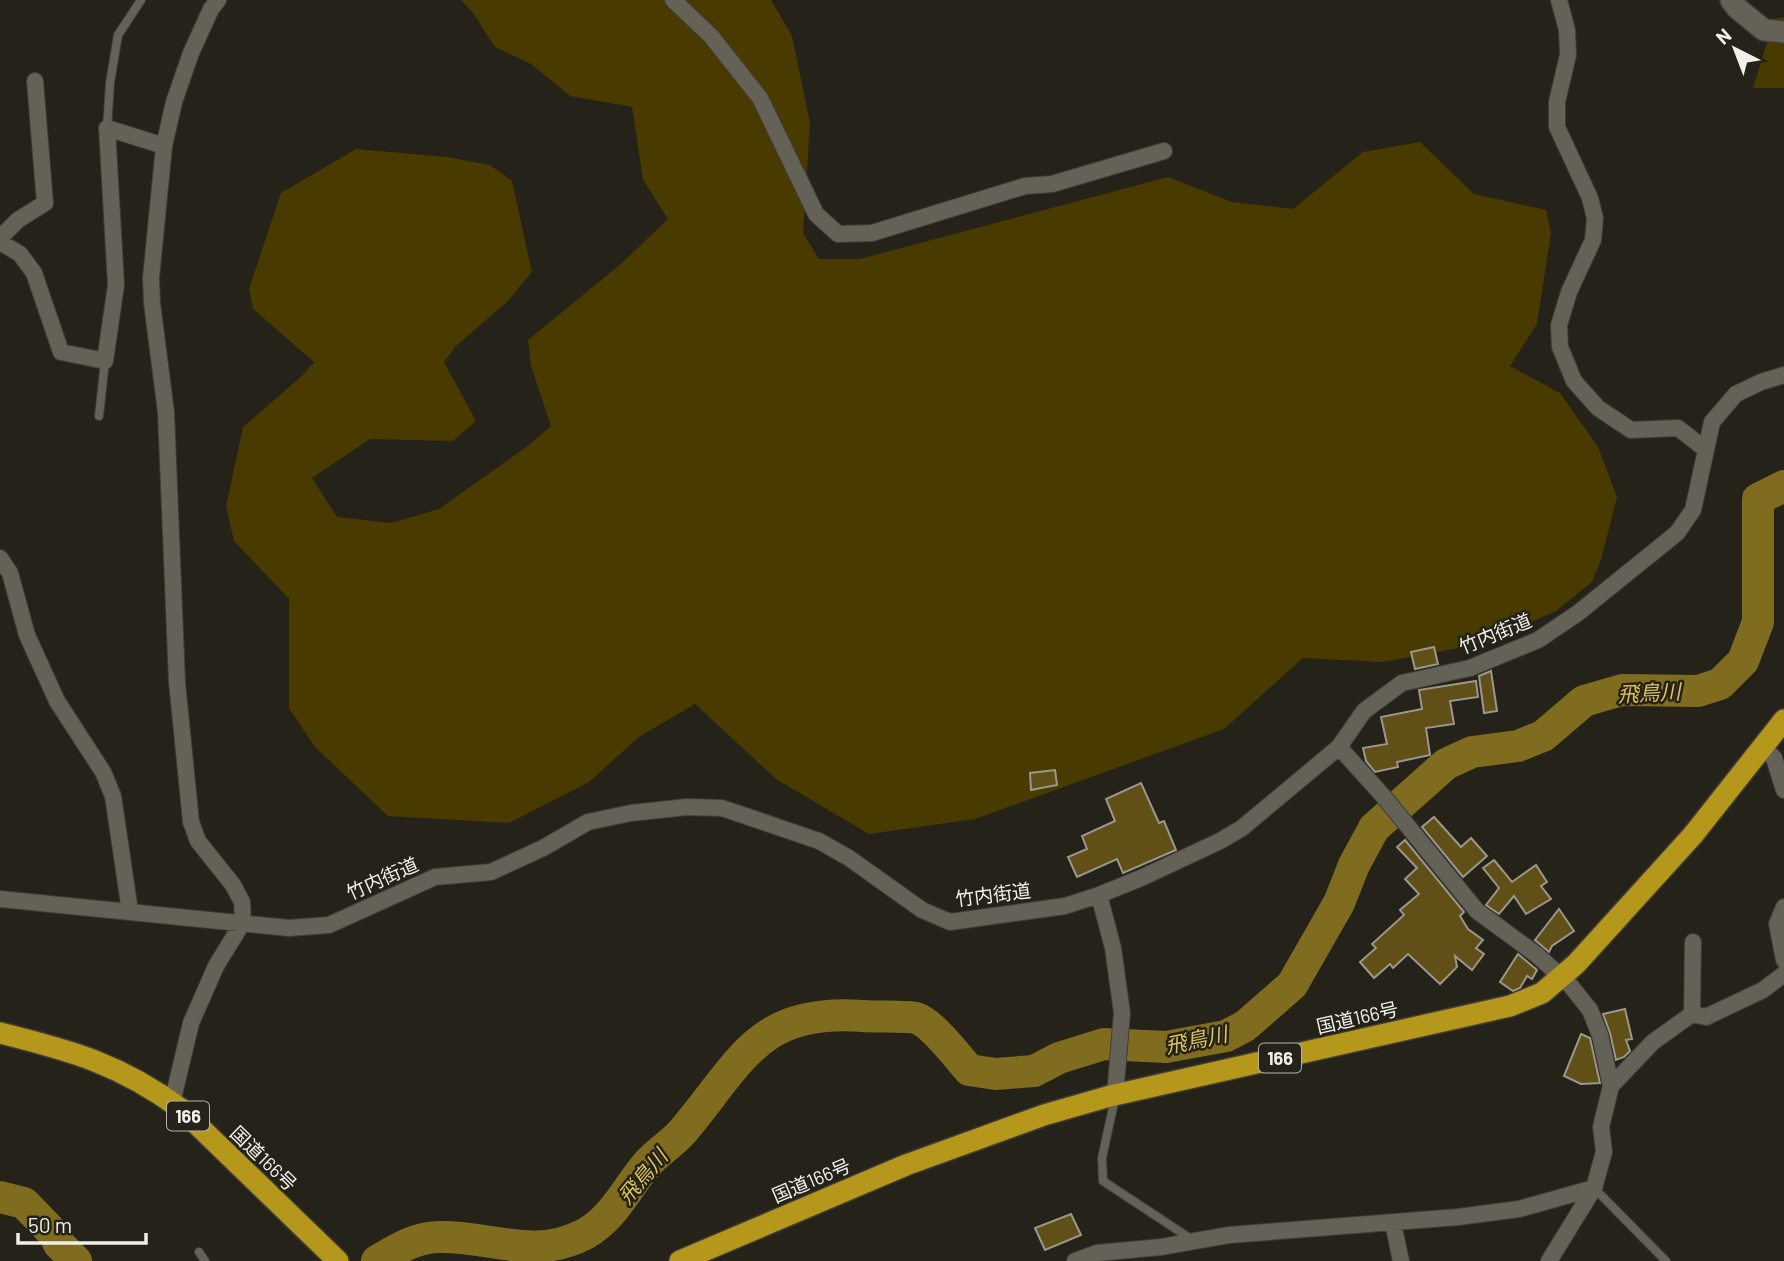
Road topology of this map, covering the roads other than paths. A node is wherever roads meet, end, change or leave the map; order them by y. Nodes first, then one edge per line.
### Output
1 (141, 0) edge
2 (218, 0) edge
3 (673, 0) edge
4 (1559, 0) edge
5 (1731, 0) edge
6 (1784, 32) edge
7 (35, 81) dead end
8 (107, 128) junction
9 (164, 146) junction
10 (1164, 151) dead end
11 (0, 240) edge
12 (106, 362) junction
13 (1784, 375) edge
14 (99, 416) dead end
15 (1705, 449) junction
16 (0, 558) edge
17 (1784, 720) edge
18 (1339, 747) junction
19 (1764, 748) junction
20 (1784, 790) edge
21 (1099, 895) junction
22 (0, 899) edge
23 (1784, 907) edge
24 (130, 911) junction
25 (243, 922) junction
26 (1693, 942) dead end
27 (1784, 960) edge
28 (1784, 974) edge
29 (1561, 976) junction
30 (1692, 1014) junction
31 (0, 1033) edge
32 (1611, 1086) junction
33 (1115, 1095) junction
34 (172, 1103) junction
35 (1594, 1188) junction
36 (1393, 1223) junction
37 (1194, 1241) junction
38 (199, 1252) dead end
39 (205, 1261) edge
40 (338, 1261) edge
41 (680, 1261) edge
42 (1074, 1261) edge
43 (1401, 1261) edge
44 (1549, 1261) edge
45 (1665, 1261) edge

1 - 8 lane
2 - 9 street
3 - 10 street
4 - 15 street
5 - 6 street
7 - 11 street
8 - 9 street
8 - 12 street
9 - 25 street
11 - 12 street
12 - 14 lane
13 - 15 street, 竹内街道
15 - 18 street, 竹内街道
16 - 24 street
17 - 19 highway, 国道166号 / 166
18 - 21 street, 竹内街道
18 - 29 street
19 - 20 street
19 - 29 highway, 国道166号 / 166
21 - 25 street, 竹内街道
21 - 33 street
22 - 24 street, 竹内街道
23 - 27 street
24 - 25 street, 竹内街道
25 - 34 street
26 - 30 street
28 - 30 street
29 - 32 street
29 - 33 highway, 国道166号 / 166
30 - 32 street
31 - 34 highway, 国道166号 / 166
32 - 35 street
33 - 37 lane
33 - 41 highway, 国道166号 / 166
34 - 40 highway, 国道166号 / 166
35 - 36 street
35 - 44 street
35 - 45 lane
36 - 37 street
36 - 43 street
37 - 42 street
38 - 39 lane

